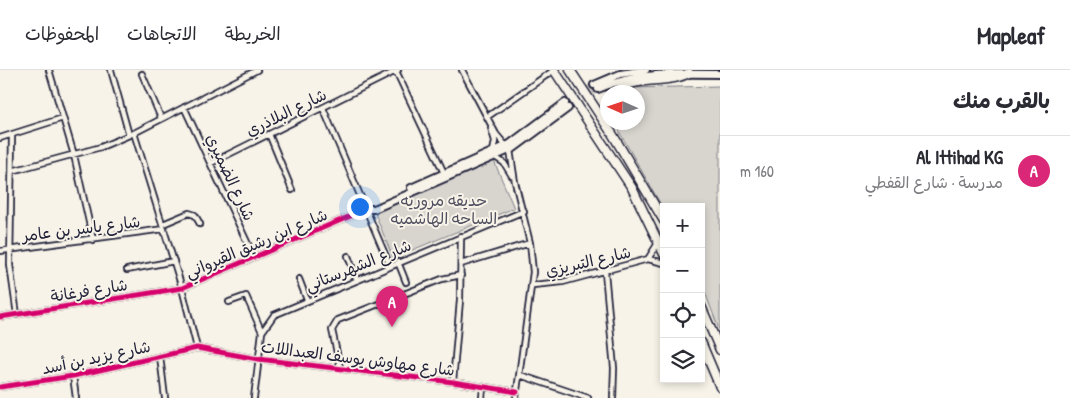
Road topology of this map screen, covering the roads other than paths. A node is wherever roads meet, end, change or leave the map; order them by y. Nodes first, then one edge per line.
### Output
1 (49, 70) edge
2 (111, 70) edge
3 (257, 70) edge
4 (462, 70) edge
5 (554, 70) edge
6 (570, 70) edge
7 (646, 70) edge
8 (397, 71) edge
9 (688, 73) junction
10 (142, 74) dead end
11 (720, 74) edge
12 (627, 85) edge
13 (567, 106) tunnel mouth
14 (184, 107) junction
15 (323, 108) junction
16 (487, 117) junction
17 (62, 118) junction
18 (161, 118) junction
19 (612, 130) edge
20 (134, 133) junction
21 (269, 134) junction
22 (129, 135) junction
23 (613, 135) junction
24 (12, 136) junction
25 (0, 138) edge
26 (508, 148) junction
27 (494, 154) junction
28 (74, 155) junction
29 (211, 163) junction
30 (12, 171) junction
31 (444, 173) junction
32 (515, 182) junction
33 (292, 190) dead end
34 (367, 209) junction
35 (524, 211) junction
36 (660, 214) edge
37 (200, 224) dead end
38 (164, 227) junction
39 (461, 236) junction
40 (93, 240) junction
41 (658, 243) junction
42 (530, 244) junction
43 (661, 248) edge
44 (10, 249) junction
45 (0, 250) edge
46 (348, 256) dead end
47 (254, 257) junction
48 (648, 260) junction
49 (174, 261) junction
50 (398, 262) junction
51 (660, 262) edge
52 (461, 264) junction
53 (390, 266) junction
54 (127, 270) dead end
55 (605, 272) junction
56 (460, 274) junction
57 (299, 279) dead end
58 (357, 280) junction
59 (406, 282) dead end
60 (533, 285) junction
61 (182, 288) junction
62 (307, 300) junction
63 (229, 302) dead end
64 (17, 315) junction
65 (705, 315) edge
66 (0, 317) edge
67 (262, 332) junction
68 (197, 348) junction
69 (720, 350) edge
70 (705, 351) edge
71 (160, 356) junction
72 (258, 359) junction
73 (340, 368) junction
74 (520, 375) junction
75 (73, 376) junction
76 (454, 382) junction
77 (0, 387) edge
78 (483, 387) junction
79 (720, 387) edge
80 (517, 392) junction
81 (76, 398) edge
82 (165, 398) edge
83 (254, 398) edge
84 (482, 398) edge
85 (516, 398) edge
86 (588, 398) edge
87 (613, 398) edge

1 - 17 street
2 - 22 street
3 - 14 street
4 - 16 street
5 - 16 street
5 - 41 highway
6 - 23 highway
7 - 9 main road
8 - 15 street, شارع البلاذري
8 - 31 street
9 - 11 main road
9 - 12 highway
10 - 18 street
13 - 26 main road
14 - 18 street
14 - 29 street, شارع الضميري
15 - 21 street, شارع البلاذري
15 - 34 street
16 - 26 street
16 - 27 street
17 - 24 street
17 - 28 street
18 - 20 street
19 - 23 highway
20 - 22 street
20 - 38 street
21 - 29 street, شارع البلاذري
21 - 33 street
22 - 28 street
23 - 36 highway
24 - 25 street
24 - 30 street
26 - 27 main road
26 - 32 street
27 - 31 main road, شارع ابن رشيق القيرواني
27 - 32 street
27 - 34 main road, شارع ابن رشيق القيرواني
28 - 30 street
28 - 40 street
29 - 47 street, شارع الضميري
30 - 44 street
31 - 34 main road, شارع ابن رشيق القيرواني
32 - 35 street
34 - 47 street, شارع ابن رشيق القيرواني
34 - 53 street
35 - 39 street, شارع الشهرستاني
35 - 42 street
37 - 38 street, شارع ياسر بن عامر
38 - 40 street, شارع ياسر بن عامر
38 - 49 street
39 - 50 street, شارع الشهرستاني
39 - 52 street
40 - 44 street, شارع ياسر بن عامر
41 - 43 highway
41 - 48 street, شارع التبريزي
42 - 52 street
42 - 60 street
44 - 45 street, شارع ياسر بن عامر
44 - 64 street
46 - 58 street
47 - 61 street, شارع ابن رشيق القيرواني
48 - 51 street, شارع التبريزي
48 - 55 street, شارع التبريزي
49 - 54 street
49 - 61 street
50 - 53 street, شارع الشهرستاني
50 - 59 street
52 - 56 street
53 - 58 street, شارع الشهرستاني
55 - 60 street, شارع التبريزي
55 - 87 street
56 - 73 street
56 - 76 street
57 - 62 street
58 - 62 street, شارع الشهرستاني
60 - 74 street
61 - 64 street, شارع فرغانة
61 - 68 street
62 - 67 street, شارع الشهرستاني
63 - 67 street
64 - 66 street, شارع فرغانة
65 - 69 highway
67 - 72 street
68 - 71 street, شارع يزيد بن أسد
68 - 72 street, شارع مهاوش يوسف العبداللات
70 - 79 highway
71 - 75 street, شارع يزيد بن أسد
71 - 82 street
72 - 73 street, شارع مهاوش يوسف العبداللات
72 - 83 street
73 - 76 street, شارع مهاوش يوسف العبداللات
74 - 80 street
74 - 86 street
75 - 77 street, شارع يزيد بن أسد
75 - 81 street
76 - 78 street, شارع مهاوش يوسف العبداللات
78 - 80 street, شارع مهاوش يوسف العبداللات
78 - 84 street
80 - 85 street

